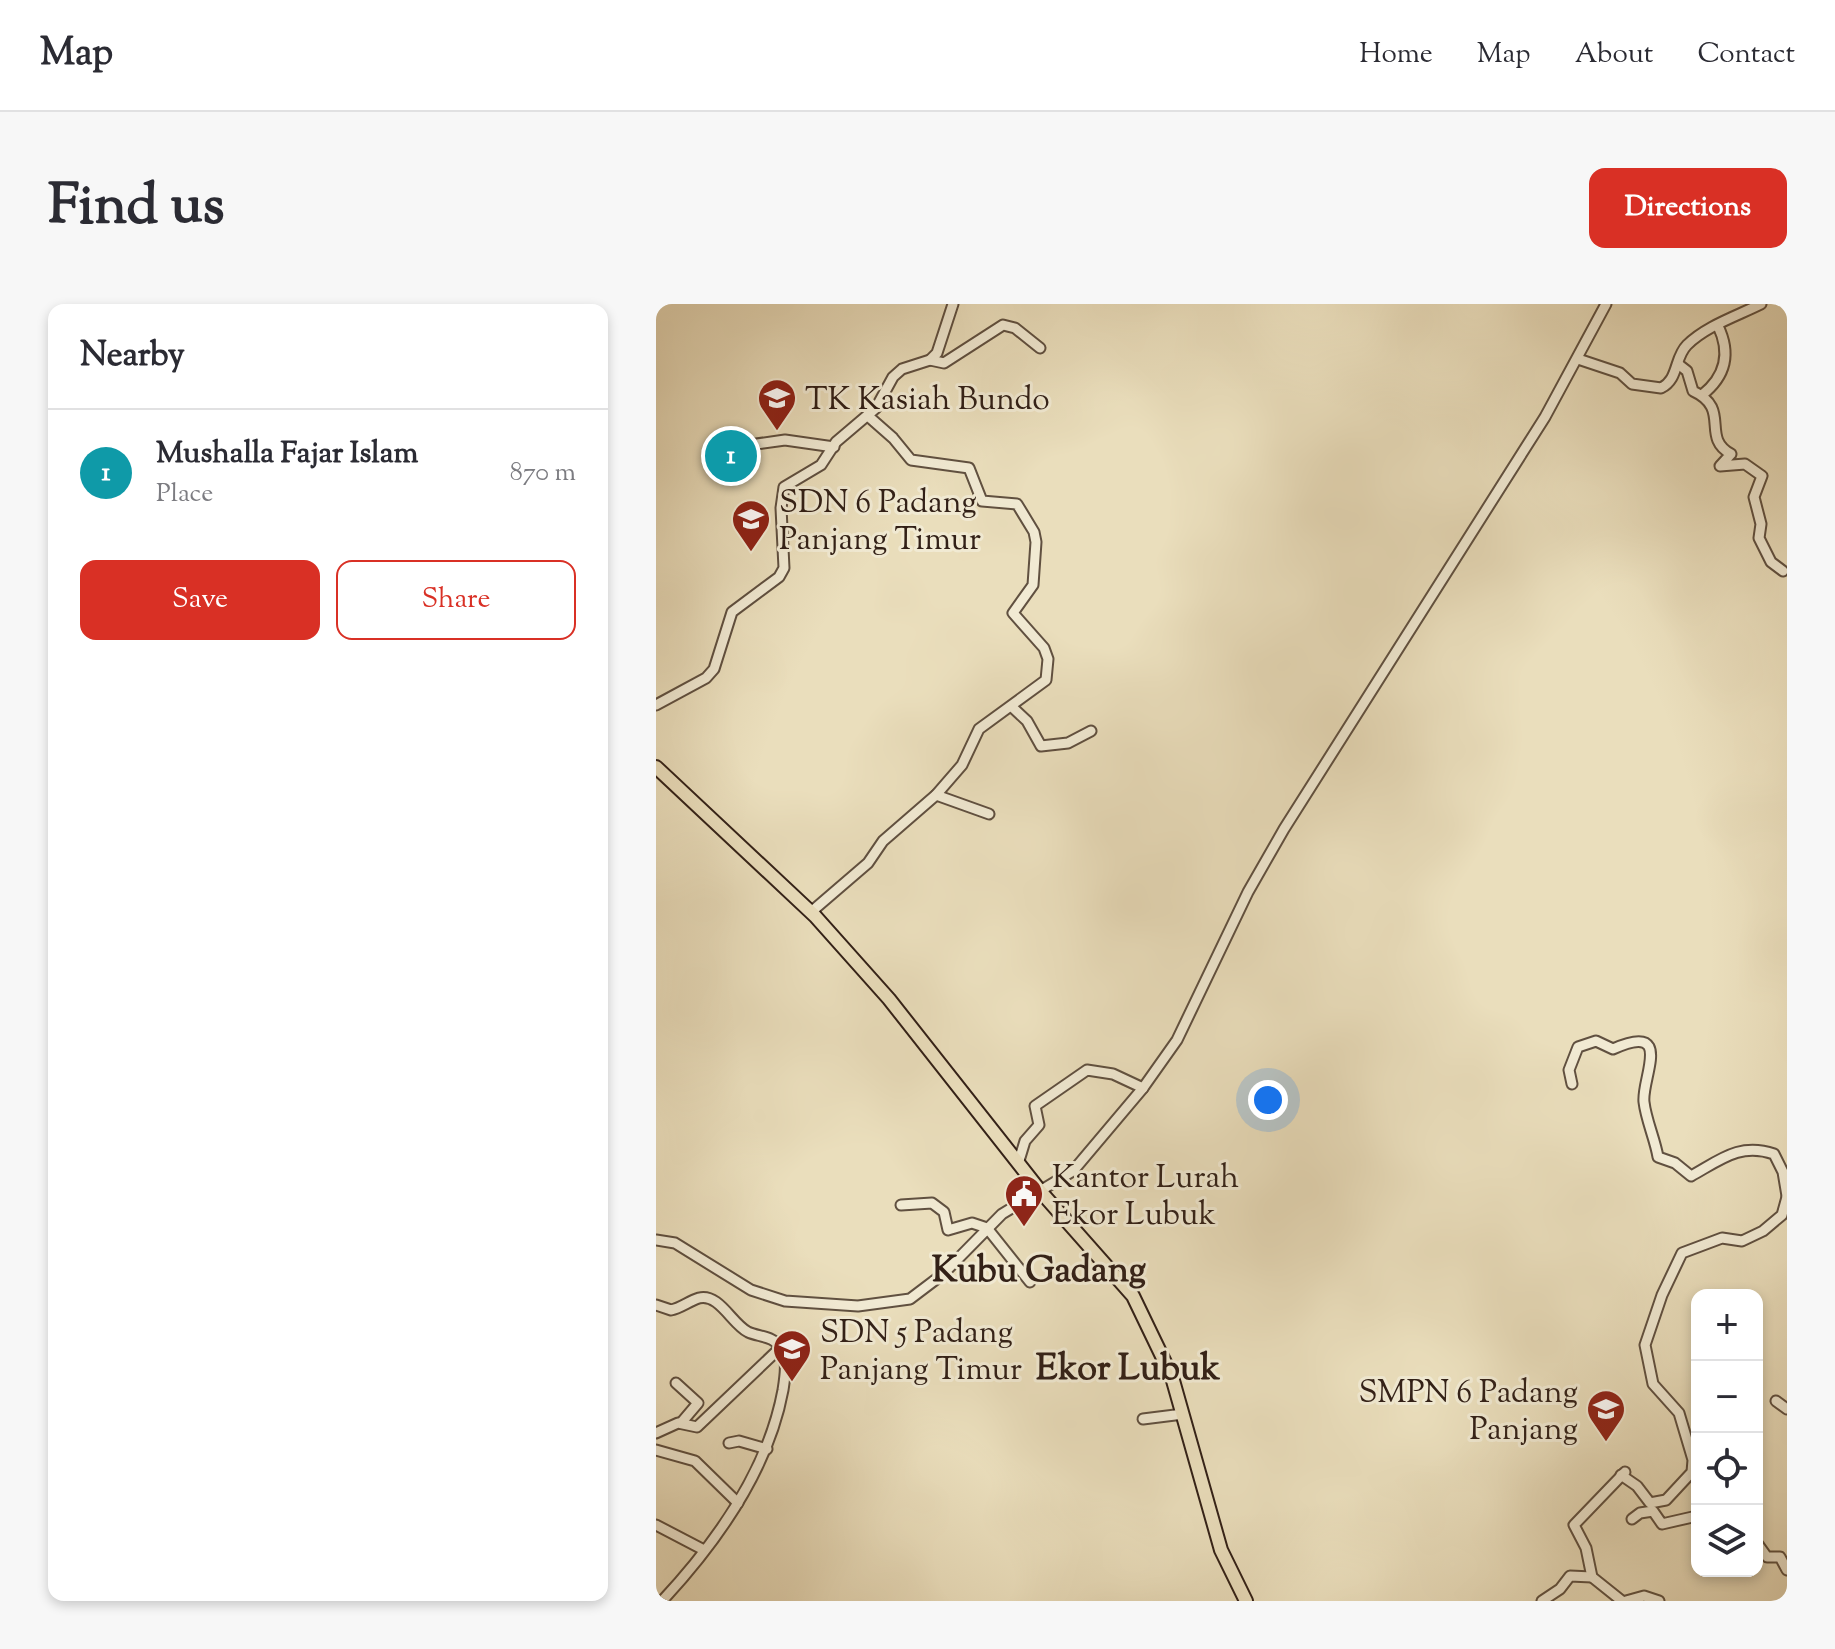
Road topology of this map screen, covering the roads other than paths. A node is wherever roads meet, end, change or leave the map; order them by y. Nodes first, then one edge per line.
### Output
1 (953, 304) edge
2 (1606, 304) edge
3 (1761, 304) edge
4 (1718, 326) junction
5 (1040, 348) dead end
6 (1578, 359) junction
7 (930, 360) junction
8 (1678, 364) junction
9 (1702, 395) junction
10 (868, 416) junction
11 (742, 446) dead end
12 (834, 447) junction
13 (1783, 571) dead end
14 (656, 705) edge
15 (1012, 707) junction
16 (1091, 731) dead end
17 (656, 767) edge
18 (936, 795) junction
19 (989, 814) dead end
20 (811, 912) junction
21 (1572, 1084) dead end
22 (1143, 1088) junction
23 (1018, 1164) junction
24 (1041, 1192) junction
25 (1787, 1197) edge
26 (901, 1205) dead end
27 (987, 1228) junction
28 (656, 1240) edge
29 (1030, 1282) dead end
30 (656, 1305) edge
31 (781, 1347) junction
32 (676, 1383) dead end
33 (1776, 1401) dead end
34 (1787, 1409) edge
35 (1183, 1414) junction
36 (1143, 1419) dead end
37 (681, 1423) junction
38 (656, 1433) edge
39 (729, 1443) dead end
40 (767, 1449) junction
41 (656, 1450) edge
42 (738, 1503) junction
43 (1691, 1517) edge
44 (1632, 1519) dead end
45 (656, 1525) edge
46 (704, 1550) junction
47 (1763, 1551) edge
48 (1787, 1570) edge
49 (1592, 1577) junction
50 (662, 1601) edge
51 (1246, 1601) edge
52 (1542, 1601) edge
53 (1624, 1601) edge
54 (1659, 1601) edge

1 - 7 street
2 - 6 street
3 - 4 street
4 - 8 street
4 - 9 street
5 - 7 street
6 - 8 street
6 - 22 street
7 - 10 street
8 - 9 street
9 - 13 street
10 - 12 street
10 - 15 street
11 - 12 street
12 - 14 street
15 - 16 street
15 - 18 street
17 - 20 highway
18 - 19 street
18 - 20 street
20 - 23 highway
21 - 25 street
22 - 23 street
22 - 24 street
23 - 24 highway
24 - 27 street
24 - 35 highway
25 - 49 street
26 - 27 street
27 - 28 street
27 - 29 street
30 - 31 street
31 - 37 street
31 - 40 street
32 - 37 street
33 - 34 street
35 - 36 street
35 - 51 highway
37 - 38 street
39 - 40 street
40 - 42 street
41 - 42 street
42 - 46 street
43 - 44 street
45 - 46 street
46 - 50 street
47 - 48 street
49 - 52 street
49 - 53 street
53 - 54 street

